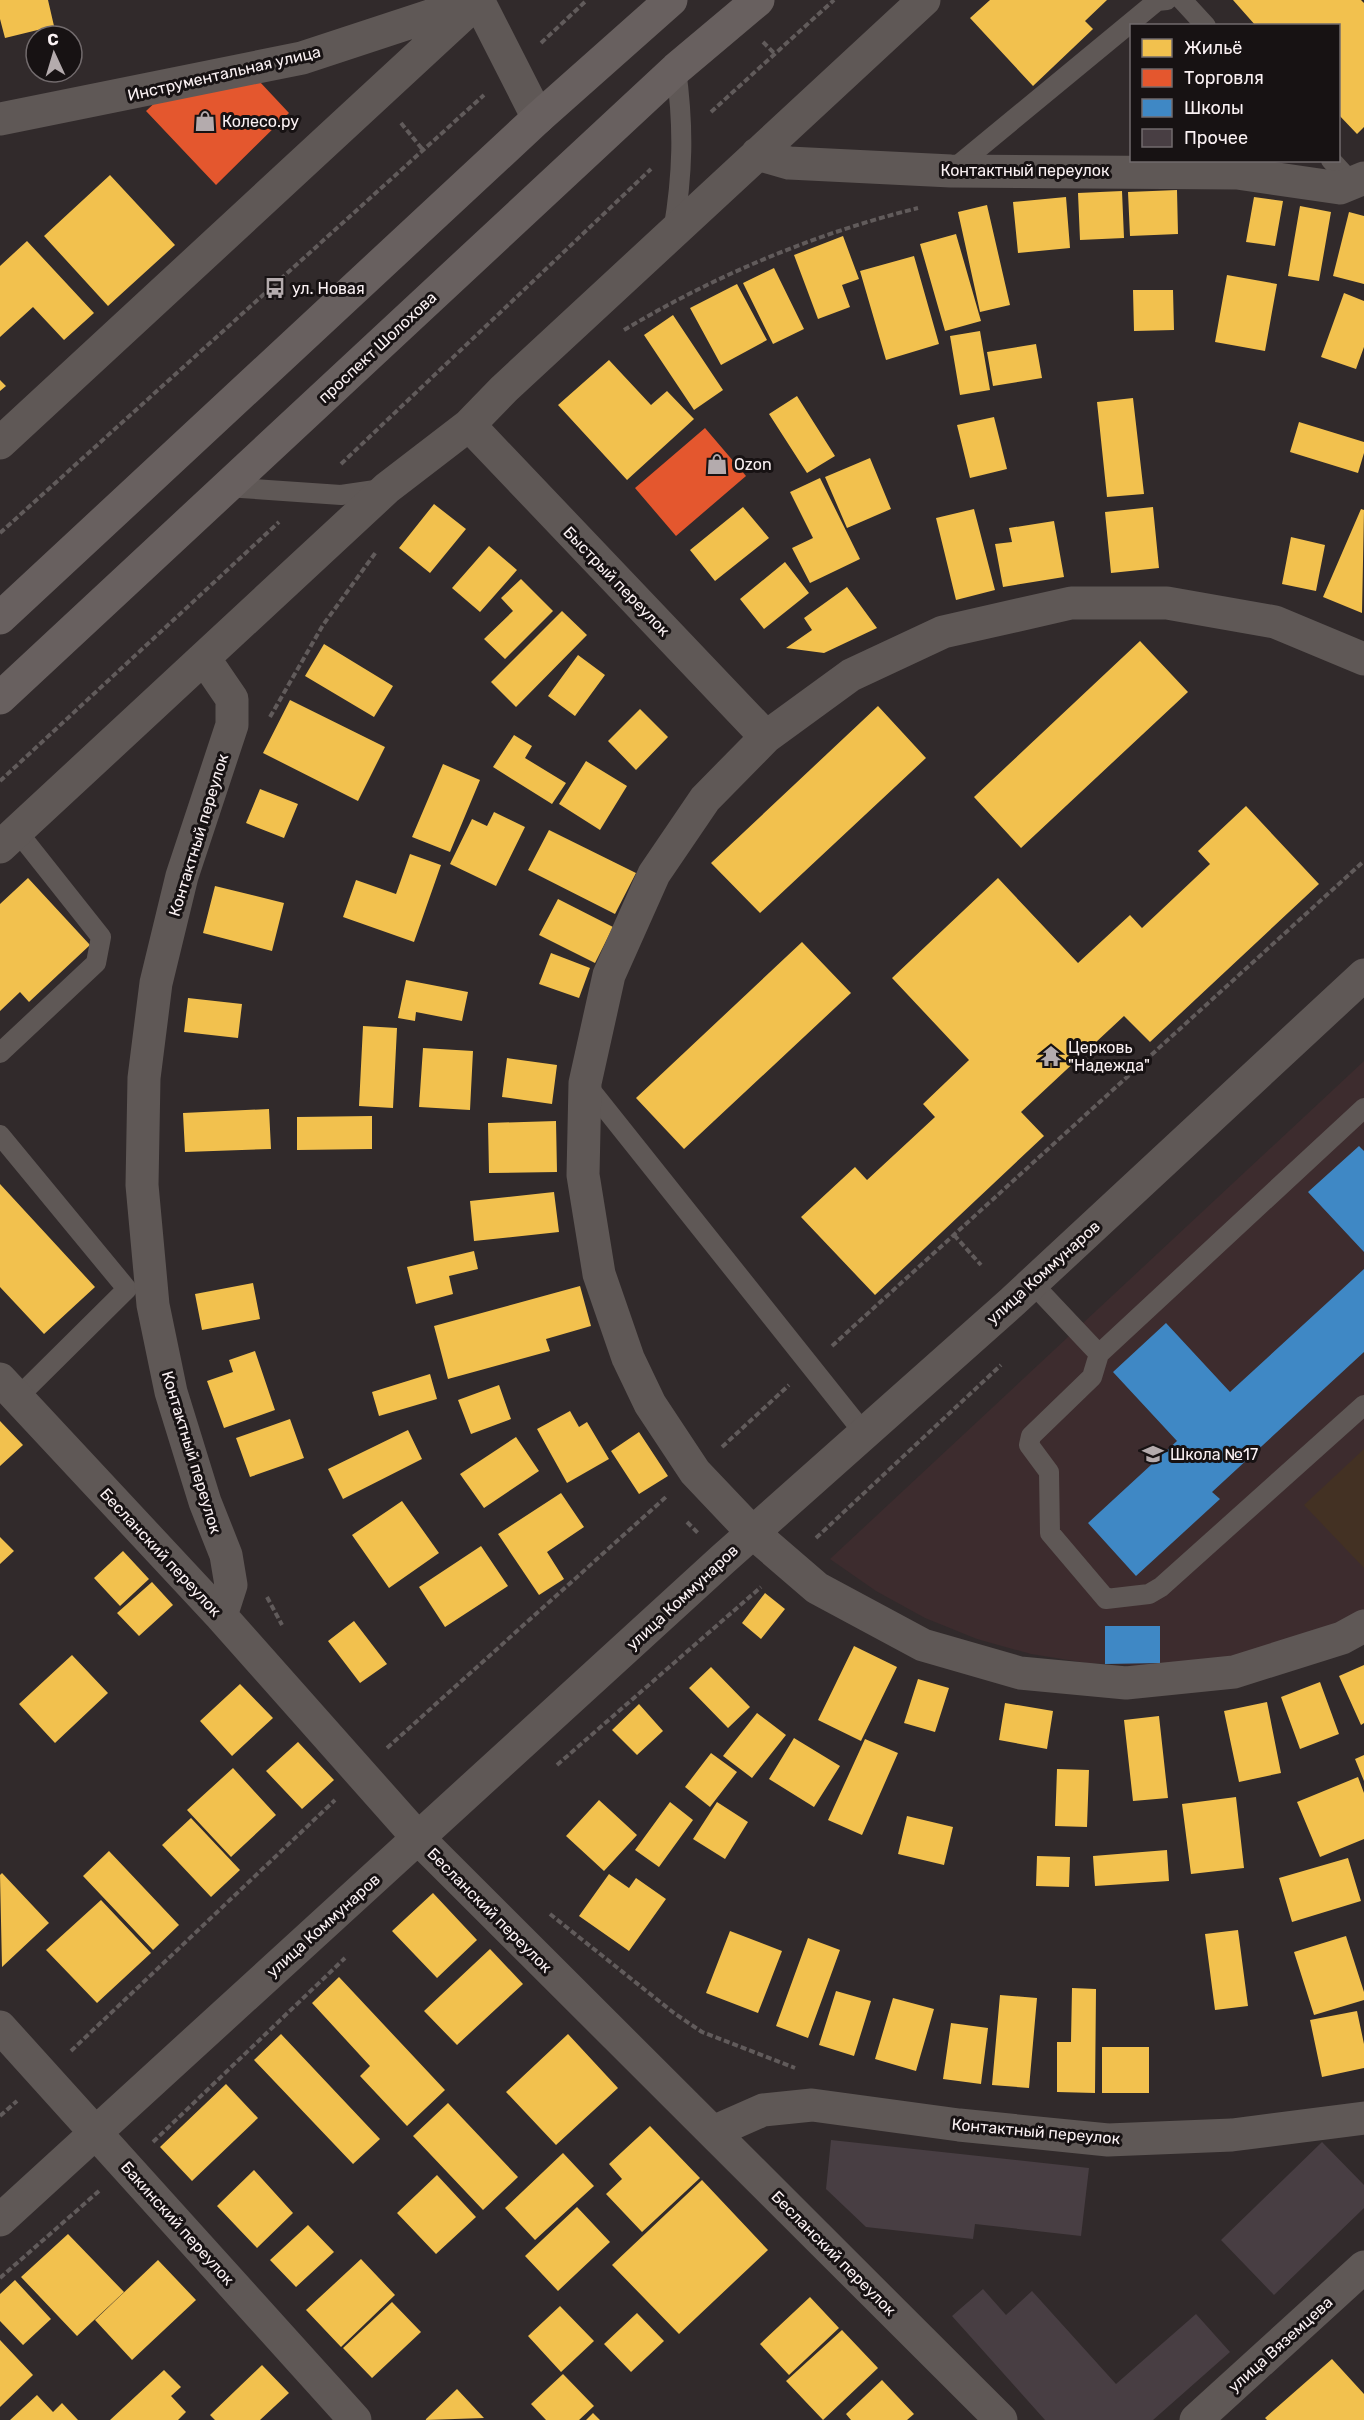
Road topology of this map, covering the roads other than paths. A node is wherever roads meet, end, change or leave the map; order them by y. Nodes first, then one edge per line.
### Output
1 (478, 0) edge
2 (671, 0) edge
3 (758, 0) edge
4 (924, 0) edge
5 (1167, 0) edge
6 (1182, 0) edge
7 (1204, 24) edge
8 (676, 69) junction
9 (538, 118) junction
10 (0, 119) edge
11 (757, 154) junction
12 (951, 171) junction
13 (1349, 174) edge
14 (673, 232) junction
15 (469, 425) junction
16 (0, 443) edge
17 (226, 487) junction
18 (387, 488) junction
19 (0, 618) edge
20 (204, 658) junction
21 (1364, 659) edge
22 (0, 698) edge
23 (766, 737) junction
24 (9, 839) edge
25 (1364, 975) edge
26 (0, 1053) edge
27 (585, 1083) junction
28 (1364, 1108) edge
29 (0, 1135) edge
30 (1032, 1283) junction
31 (1099, 1354) junction
32 (9, 1389) edge
33 (1364, 1405) edge
34 (864, 1433) junction
35 (752, 1532) junction
36 (221, 1616) junction
37 (1364, 1626) edge
38 (419, 1839) junction
39 (0, 2027) edge
40 (1364, 2118) edge
41 (96, 2131) junction
42 (713, 2132) junction
43 (0, 2220) edge
44 (1364, 2267) edge
45 (355, 2420) edge
46 (1001, 2420) edge
47 (1196, 2420) edge

1 - 9 street
1 - 10 street, Инструментальная улица
1 - 16 street
2 - 9 main road
3 - 8 main road, проспект Шолохова
4 - 11 street
5 - 12 lane
6 - 7 lane
8 - 14 lane
8 - 17 main road, проспект Шолохова
9 - 19 main road
11 - 12 street, Контактный переулок
11 - 14 street
12 - 13 street, Контактный переулок
14 - 15 street
15 - 18 street
15 - 23 street, Быстрый переулок
17 - 18 lane
17 - 22 main road, проспект Шолохова
18 - 20 street
20 - 24 street
20 - 36 street, Контактный переулок
21 - 23 street
23 - 27 street
24 - 26 lane
25 - 30 street, улица Коммунаров
27 - 34 lane
27 - 35 street
28 - 31 lane
29 - 32 lane
30 - 31 lane
30 - 34 street, улица Коммунаров
31 - 33 lane
32 - 36 street, Бесланский переулок
34 - 35 street, улица Коммунаров
35 - 37 street
35 - 38 street, улица Коммунаров
36 - 38 street, Бесланский переулок
38 - 41 street, улица Коммунаров
38 - 42 street, Бесланский переулок
39 - 41 street, Бакинский переулок
40 - 42 street, Контактный переулок
41 - 43 street, улица Коммунаров
41 - 45 street, Бакинский переулок
42 - 46 street, Бесланский переулок
44 - 47 street, улица Вяземцева

